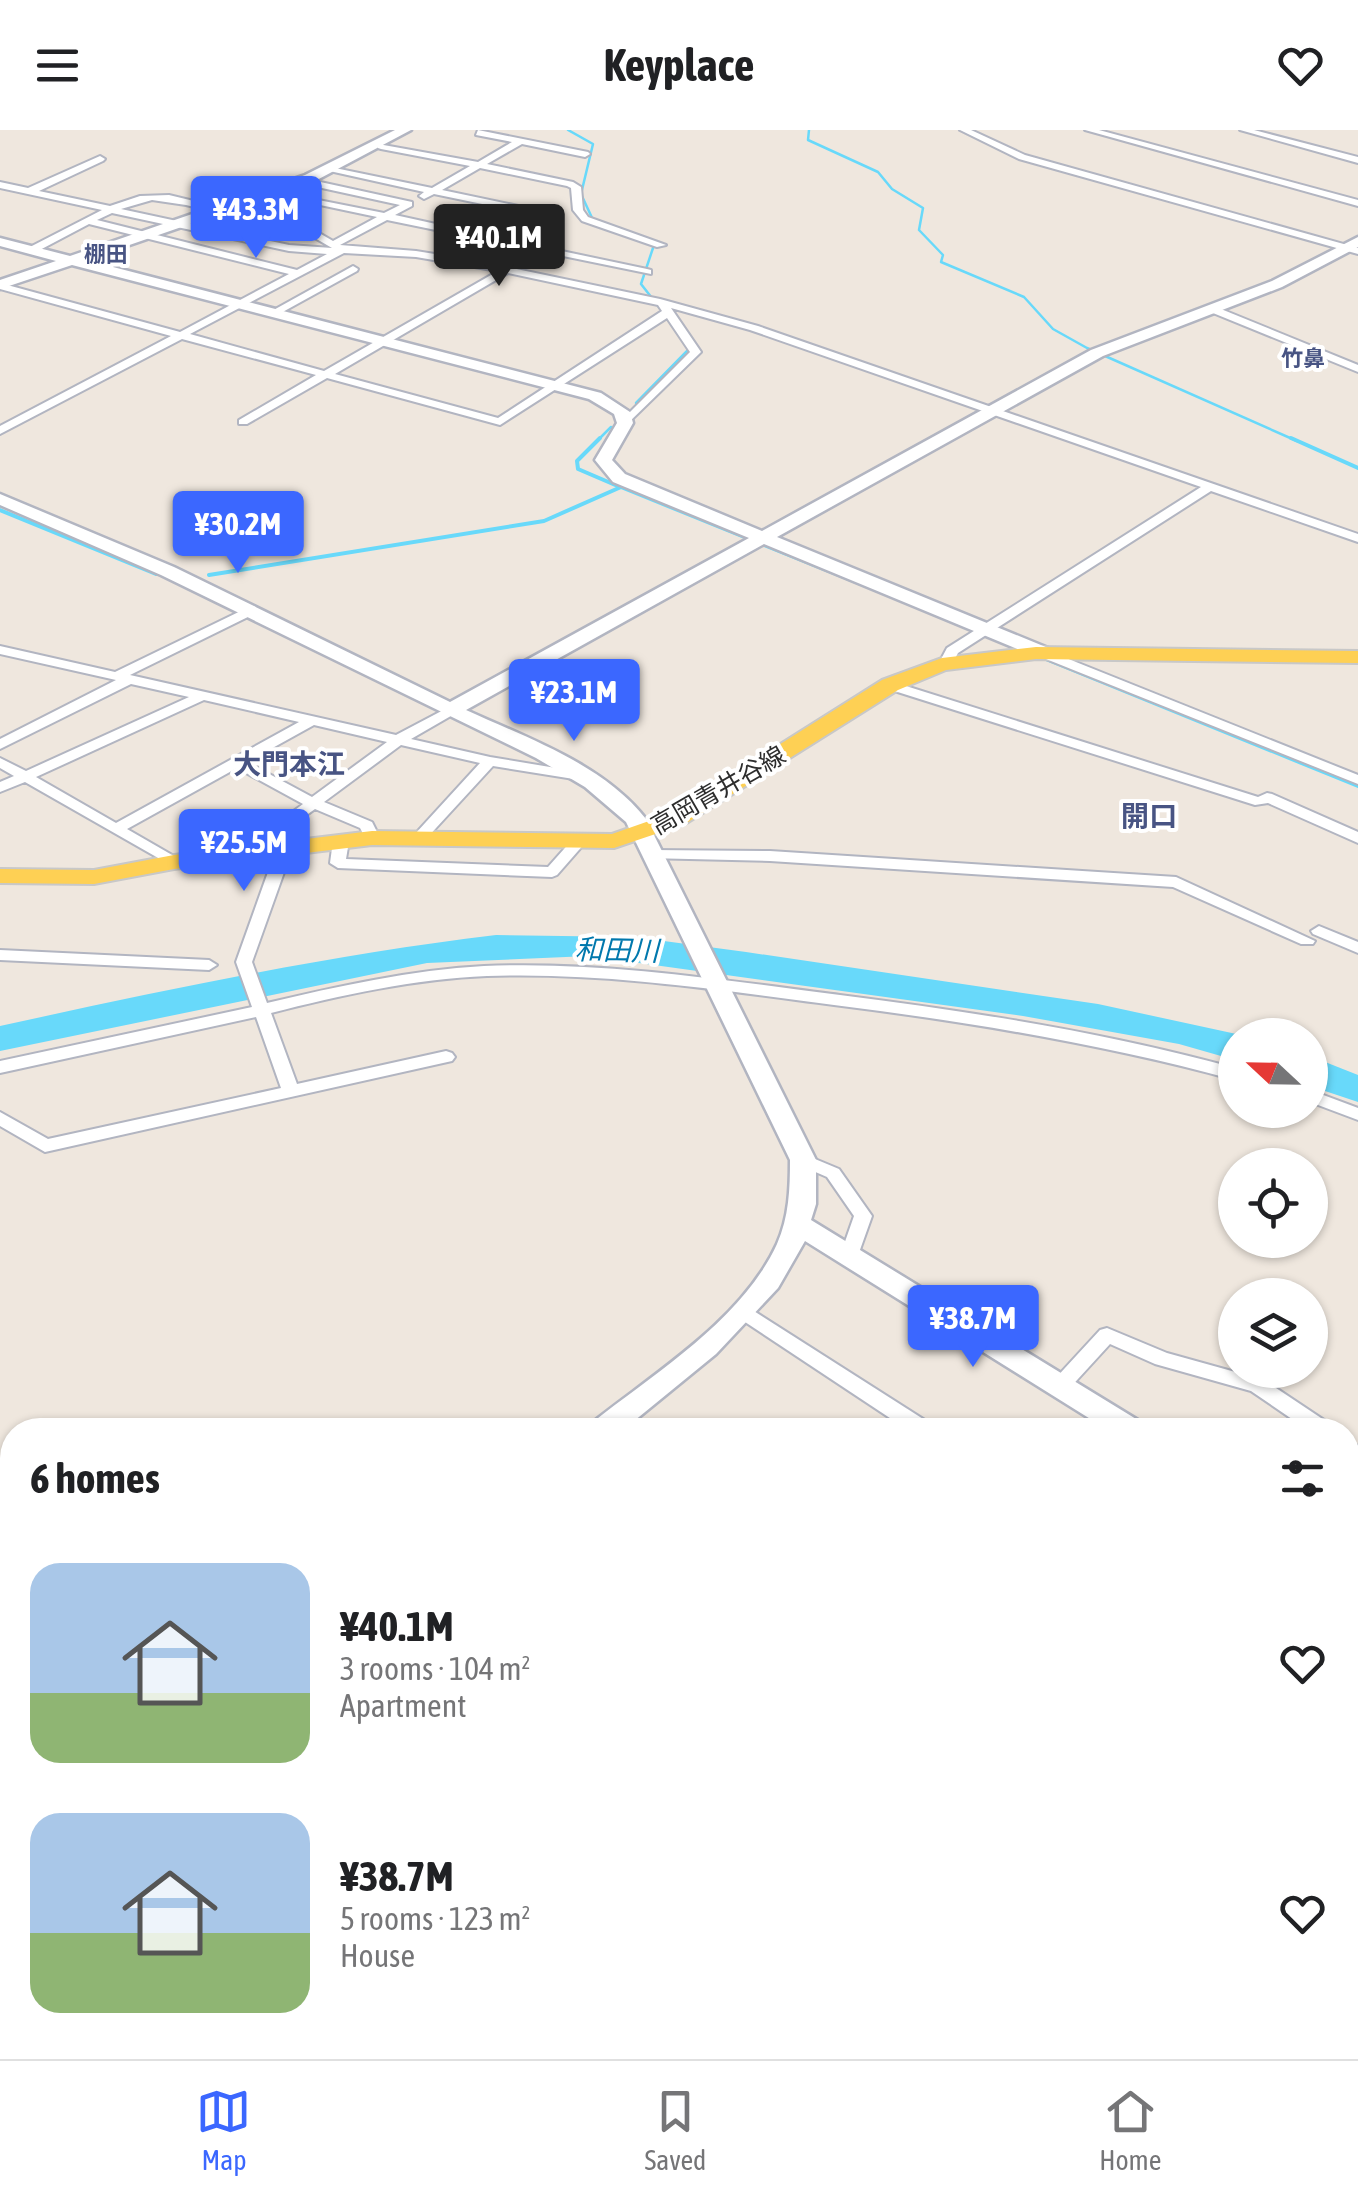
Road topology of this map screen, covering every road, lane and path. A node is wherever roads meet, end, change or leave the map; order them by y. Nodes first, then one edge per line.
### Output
1 (405, 130) edge
2 (464, 130) edge
3 (964, 130) edge
4 (1089, 130) edge
5 (1244, 130) edge
6 (482, 131) edge
7 (521, 141) junction
8 (381, 146) junction
9 (585, 154) dead end
10 (100, 160) dead end
11 (1358, 160) edge
12 (479, 165) junction
13 (330, 170) junction
14 (302, 181) junction
15 (0, 185) edge
16 (30, 192) junction
17 (270, 192) junction
18 (433, 192) junction
19 (0, 194) edge
20 (1358, 202) edge
21 (409, 204) junction
22 (333, 206) junction
23 (108, 210) junction
24 (220, 210) junction
25 (318, 212) dead end
26 (386, 217) junction
27 (304, 220) dead end
28 (92, 222) junction
29 (177, 224) junction
30 (289, 226) junction
31 (444, 229) junction
32 (145, 235) junction
33 (497, 240) junction
34 (0, 242) edge
35 (660, 245) dead end
36 (1354, 246) edge
37 (339, 248) junction
38 (32, 250) junction
39 (416, 254) junction
40 (72, 261) junction
41 (353, 269) dead end
42 (508, 270) junction
43 (647, 272) dead end
44 (298, 274) junction
45 (0, 286) edge
46 (241, 304) junction
47 (664, 307) junction
48 (1212, 309) junction
49 (275, 312) junction
50 (181, 334) junction
51 (382, 340) junction
52 (1358, 369) edge
53 (323, 374) junction
54 (556, 385) junction
55 (992, 412) junction
56 (243, 422) dead end
57 (625, 423) junction
58 (0, 431) edge
59 (1211, 486) junction
60 (0, 499) edge
61 (764, 538) junction
62 (1358, 538) edge
63 (252, 610) junction
64 (988, 629) junction
65 (0, 650) edge
66 (1046, 654) junction
67 (1358, 657) edge
68 (946, 663) junction
69 (124, 678) junction
70 (890, 685) junction
71 (202, 696) junction
72 (451, 710) junction
73 (312, 721) junction
74 (400, 740) junction
75 (0, 745) edge
76 (490, 761) junction
77 (0, 762) edge
78 (236, 762) junction
79 (24, 776) junction
80 (581, 776) junction
81 (1358, 780) edge
82 (0, 788) edge
83 (313, 804) junction
84 (116, 829) junction
85 (420, 837) junction
86 (372, 838) junction
87 (1358, 838) edge
88 (341, 841) junction
89 (577, 842) junction
90 (646, 845) junction
91 (285, 847) junction
92 (247, 852) junction
93 (174, 862) junction
94 (0, 876) edge
95 (1358, 948) edge
96 (0, 955) edge
97 (209, 965) dead end
98 (716, 985) junction
99 (260, 1010) junction
100 (446, 1058) dead end
101 (0, 1067) edge
102 (1218, 1069) edge
103 (290, 1092) junction
104 (1328, 1103) edge
105 (1358, 1114) edge
106 (0, 1118) edge
107 (803, 1160) junction
108 (801, 1226) junction
109 (848, 1256) junction
110 (746, 1314) dead end
111 (1060, 1386) junction
112 (617, 1418) edge
113 (906, 1418) edge
114 (1112, 1418) edge
115 (1304, 1418) edge

1 - 8 street
2 - 6 street
3 - 36 street
4 - 20 street
5 - 11 street
6 - 7 street
7 - 9 street
7 - 12 street
8 - 12 street
8 - 13 street
10 - 16 street
12 - 18 street
12 - 35 street
13 - 14 street
13 - 18 street
14 - 17 street
14 - 21 street
15 - 16 street
16 - 19 street
16 - 23 street
17 - 22 street
17 - 24 street
18 - 21 street
18 - 33 street
21 - 26 street
22 - 25 street
22 - 26 street
23 - 24 street
23 - 28 street
23 - 29 street
24 - 29 street
24 - 30 street
26 - 31 street
26 - 37 street
27 - 30 street
28 - 32 street
28 - 38 street
29 - 32 street
29 - 37 street
30 - 37 street
31 - 33 street
31 - 39 street
32 - 40 street
32 - 44 street
33 - 43 street
34 - 38 street
36 - 48 street
37 - 39 street
37 - 44 street
38 - 40 street
39 - 42 street
40 - 45 street
40 - 46 street
41 - 49 street
42 - 47 street
42 - 51 street
44 - 46 street
45 - 50 street
46 - 49 street
46 - 50 street
47 - 54 street
47 - 55 street
47 - 57 street
48 - 52 street
48 - 55 street
49 - 51 street
50 - 53 street
50 - 58 street
51 - 53 street
51 - 54 street
53 - 54 street
53 - 56 street
54 - 57 street
55 - 59 street
55 - 61 street
57 - 61 street
59 - 62 street
59 - 64 street
60 - 63 street
61 - 64 street
61 - 72 street
63 - 69 street
63 - 72 street
64 - 66 street
64 - 68 street
65 - 69 street
66 - 67 main road, 高岡青井谷線
66 - 68 main road, 高岡青井谷線
66 - 81 street
68 - 70 main road, 高岡青井谷線
69 - 71 street
69 - 75 street
70 - 87 street
70 - 90 main road, 高岡青井谷線
71 - 73 street
71 - 79 street
72 - 74 street
72 - 80 street
73 - 74 street
73 - 78 street
74 - 76 street
74 - 83 street
76 - 80 street
76 - 85 street
77 - 79 street
78 - 83 street
78 - 84 street
79 - 82 street
79 - 84 street
80 - 90 street
83 - 86 street
83 - 92 street
84 - 93 street
85 - 86 main road, 高岡青井谷線
85 - 89 main road, 高岡青井谷線
86 - 88 main road, 高岡青井谷線
88 - 89 street
88 - 91 main road, 高岡青井谷線
89 - 90 main road, 高岡青井谷線
90 - 95 street
90 - 98 street
91 - 92 main road, 高岡青井谷線
91 - 99 street
92 - 93 main road, 高岡青井谷線
93 - 94 main road, 高岡青井谷線
96 - 97 street
98 - 99 street
98 - 102 street
98 - 107 street
99 - 101 street
99 - 103 street
100 - 103 street
103 - 106 street
104 - 105 street
107 - 108 street
107 - 109 street
108 - 109 street
108 - 112 street
109 - 111 street
110 - 113 street
111 - 114 street
111 - 115 street

